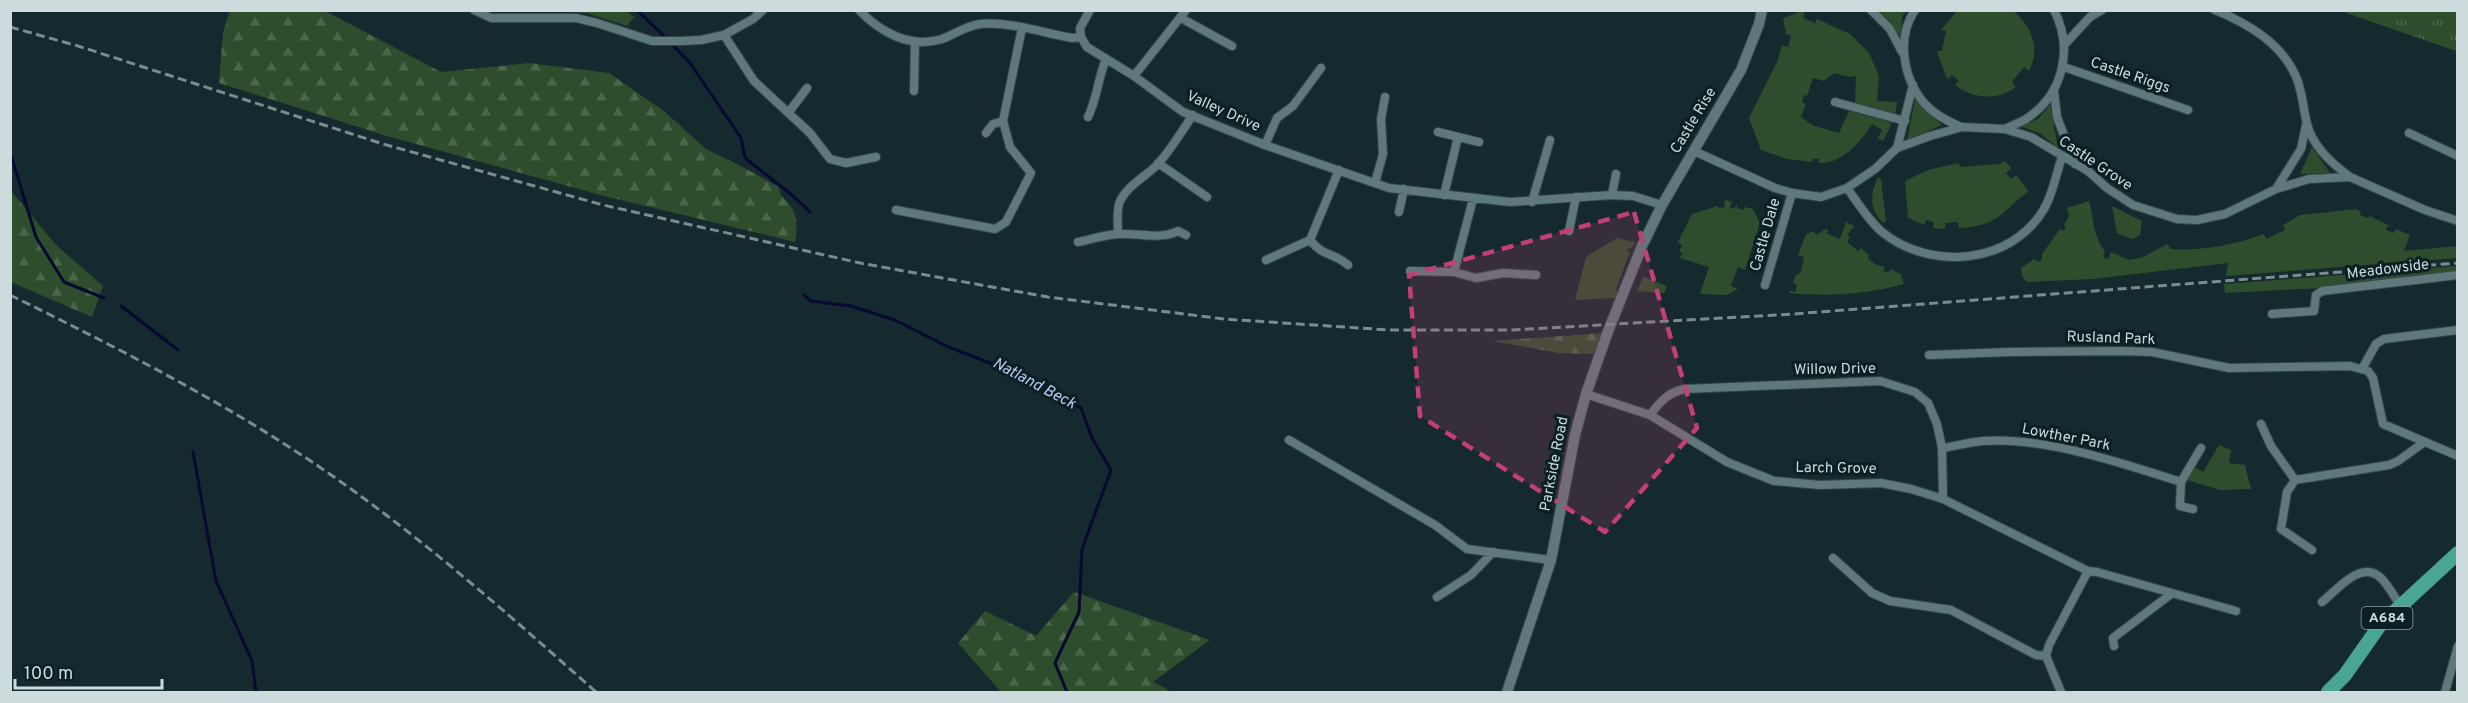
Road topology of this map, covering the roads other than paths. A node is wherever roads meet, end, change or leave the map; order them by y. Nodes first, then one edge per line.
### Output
1 (474, 10) edge
2 (747, 10) edge
3 (763, 10) edge
4 (859, 10) edge
5 (1090, 10) edge
6 (1762, 10) edge
7 (1871, 10) edge
8 (1915, 10) edge
9 (2054, 10) edge
10 (2102, 10) edge
11 (2215, 10) edge
12 (1183, 14) edge
13 (753, 19) junction
14 (1022, 28) junction
15 (724, 35) junction
16 (1081, 37) junction
17 (915, 42) junction
18 (2065, 44) junction
19 (1232, 46) dead end
20 (1903, 55) junction
21 (1106, 59) junction
22 (2064, 67) junction
23 (1321, 68) dead end
24 (1134, 76) junction
25 (1913, 85) junction
26 (807, 88) dead end
27 (914, 91) dead end
28 (2054, 91) junction
29 (1384, 97) dead end
30 (1835, 102) dead end
31 (2188, 110) dead end
32 (789, 112) junction
33 (1192, 115) junction
34 (1088, 117) dead end
35 (1003, 121) junction
36 (1905, 121) junction
37 (2306, 123) junction
38 (1962, 127) junction
39 (2005, 129) junction
40 (1438, 132) dead end
41 (986, 133) dead end
42 (2409, 133) dead end
43 (1458, 137) junction
44 (1550, 140) dead end
45 (1479, 142) dead end
46 (1265, 145) junction
47 (1897, 148) junction
48 (1694, 151) junction
49 (2457, 156) edge
50 (2062, 157) junction
51 (876, 158) dead end
52 (1158, 163) junction
53 (2075, 164) junction
54 (1339, 170) junction
55 (1616, 174) dead end
56 (2350, 177) junction
57 (1375, 183) junction
58 (1404, 189) junction
59 (1847, 189) junction
60 (2276, 189) junction
61 (1792, 193) junction
62 (1444, 195) junction
63 (1611, 195) junction
64 (1576, 197) junction
65 (1207, 198) dead end
66 (1473, 199) junction
67 (1532, 202) junction
68 (1662, 204) junction
69 (896, 210) dead end
70 (1399, 212) dead end
71 (2457, 221) edge
72 (1569, 231) dead end
73 (1118, 234) junction
74 (1186, 235) dead end
75 (1310, 240) junction
76 (1078, 242) dead end
77 (1643, 244) joint
78 (1266, 260) dead end
79 (1348, 265) dead end
80 (1410, 272) dead end
81 (1454, 272) junction
82 (1536, 275) dead end
83 (2457, 275) edge
84 (1765, 285) dead end
85 (2272, 314) dead end
86 (2457, 330) edge
87 (1929, 355) dead end
88 (2362, 369) junction
89 (1586, 394) junction
90 (1650, 415) junction
91 (2261, 424) dead end
92 (1289, 440) dead end
93 (2423, 443) junction
94 (1942, 448) junction
95 (2201, 448) dead end
96 (2457, 456) edge
97 (2295, 480) junction
98 (2181, 482) junction
99 (1942, 499) junction
100 (2193, 509) dead end
101 (2312, 550) dead end
102 (1493, 552) junction
103 (2457, 553) edge
104 (1833, 558) dead end
105 (1551, 560) junction
106 (2088, 571) junction
107 (2171, 594) junction
108 (1437, 597) dead end
109 (2322, 602) dead end
110 (2400, 605) junction
111 (2236, 611) dead end
112 (2115, 646) dead end
113 (2457, 646) edge
114 (2046, 656) junction
115 (1507, 693) edge
116 (2061, 693) edge
117 (2328, 693) edge
118 (2445, 693) edge

1 - 15 street
2 - 13 street
3 - 13 street
4 - 17 street
5 - 16 street
6 - 48 street, Castle Rise
7 - 20 street
8 - 20 street
9 - 18 street
10 - 18 street
11 - 37 street
12 - 19 street
12 - 24 street
13 - 15 street
14 - 16 street
14 - 17 street
14 - 35 street
15 - 32 street
16 - 21 street, Valley Drive
17 - 27 street
18 - 22 street
20 - 25 street
21 - 24 street, Valley Drive
21 - 34 street
22 - 28 street
22 - 31 street, Castle Riggs
23 - 46 street
24 - 33 street, Valley Drive
25 - 36 street, Castle Grove
25 - 38 street
26 - 32 street
28 - 39 street
28 - 53 street
29 - 57 street
30 - 36 street
32 - 51 street
33 - 46 street, Valley Drive
33 - 52 street
35 - 41 street
35 - 69 street
36 - 47 street, Castle Grove
37 - 56 street
37 - 60 street
38 - 39 street, Castle Grove
38 - 47 street, Castle Grove
39 - 50 street, Castle Grove
40 - 43 street
42 - 49 street
43 - 45 street
43 - 62 street
44 - 67 street
46 - 54 street, Valley Drive
47 - 59 street, Castle Grove
48 - 61 street, Castle Grove
48 - 68 street, Castle Rise
50 - 53 street, Castle Grove
50 - 59 street
52 - 65 street
52 - 73 street
53 - 60 street, Castle Grove
54 - 57 street, Valley Drive
54 - 75 street
55 - 63 street
56 - 60 street, Castle Grove
56 - 71 street, Castle Grove
57 - 58 street, Valley Drive
58 - 62 street, Valley Drive
58 - 70 street
59 - 61 street, Castle Grove
61 - 84 street, Castle Dale
62 - 66 street, Valley Drive
63 - 64 street, Valley Drive
63 - 68 street, Valley Drive
64 - 67 street, Valley Drive
64 - 72 street
66 - 67 street, Valley Drive
66 - 81 street
68 - 77 street, Castle Rise
73 - 74 street
73 - 76 street
75 - 78 street
75 - 79 street
77 - 89 street, Parkside Road
80 - 81 street
81 - 82 street
83 - 85 street, Meadowside
86 - 88 street
87 - 88 street, Rusland Park
88 - 93 street
89 - 90 street, Larch Grove
89 - 105 street, Parkside Road
90 - 94 street, Willow Drive
90 - 99 street, Larch Grove
91 - 97 street
92 - 102 street
93 - 96 street
93 - 97 street
94 - 98 street, Lowther Park
94 - 99 street, Willow Drive
95 - 98 street
97 - 101 street
98 - 100 street
99 - 106 street, Larch Grove
102 - 105 street
102 - 108 street
103 - 110 highway, A684
104 - 114 street
105 - 115 street, Parkside Road
106 - 107 street, Larch Grove
106 - 114 street
107 - 111 street, Larch Grove
107 - 112 street
109 - 110 street
110 - 117 highway, A684
113 - 118 street
114 - 116 street

